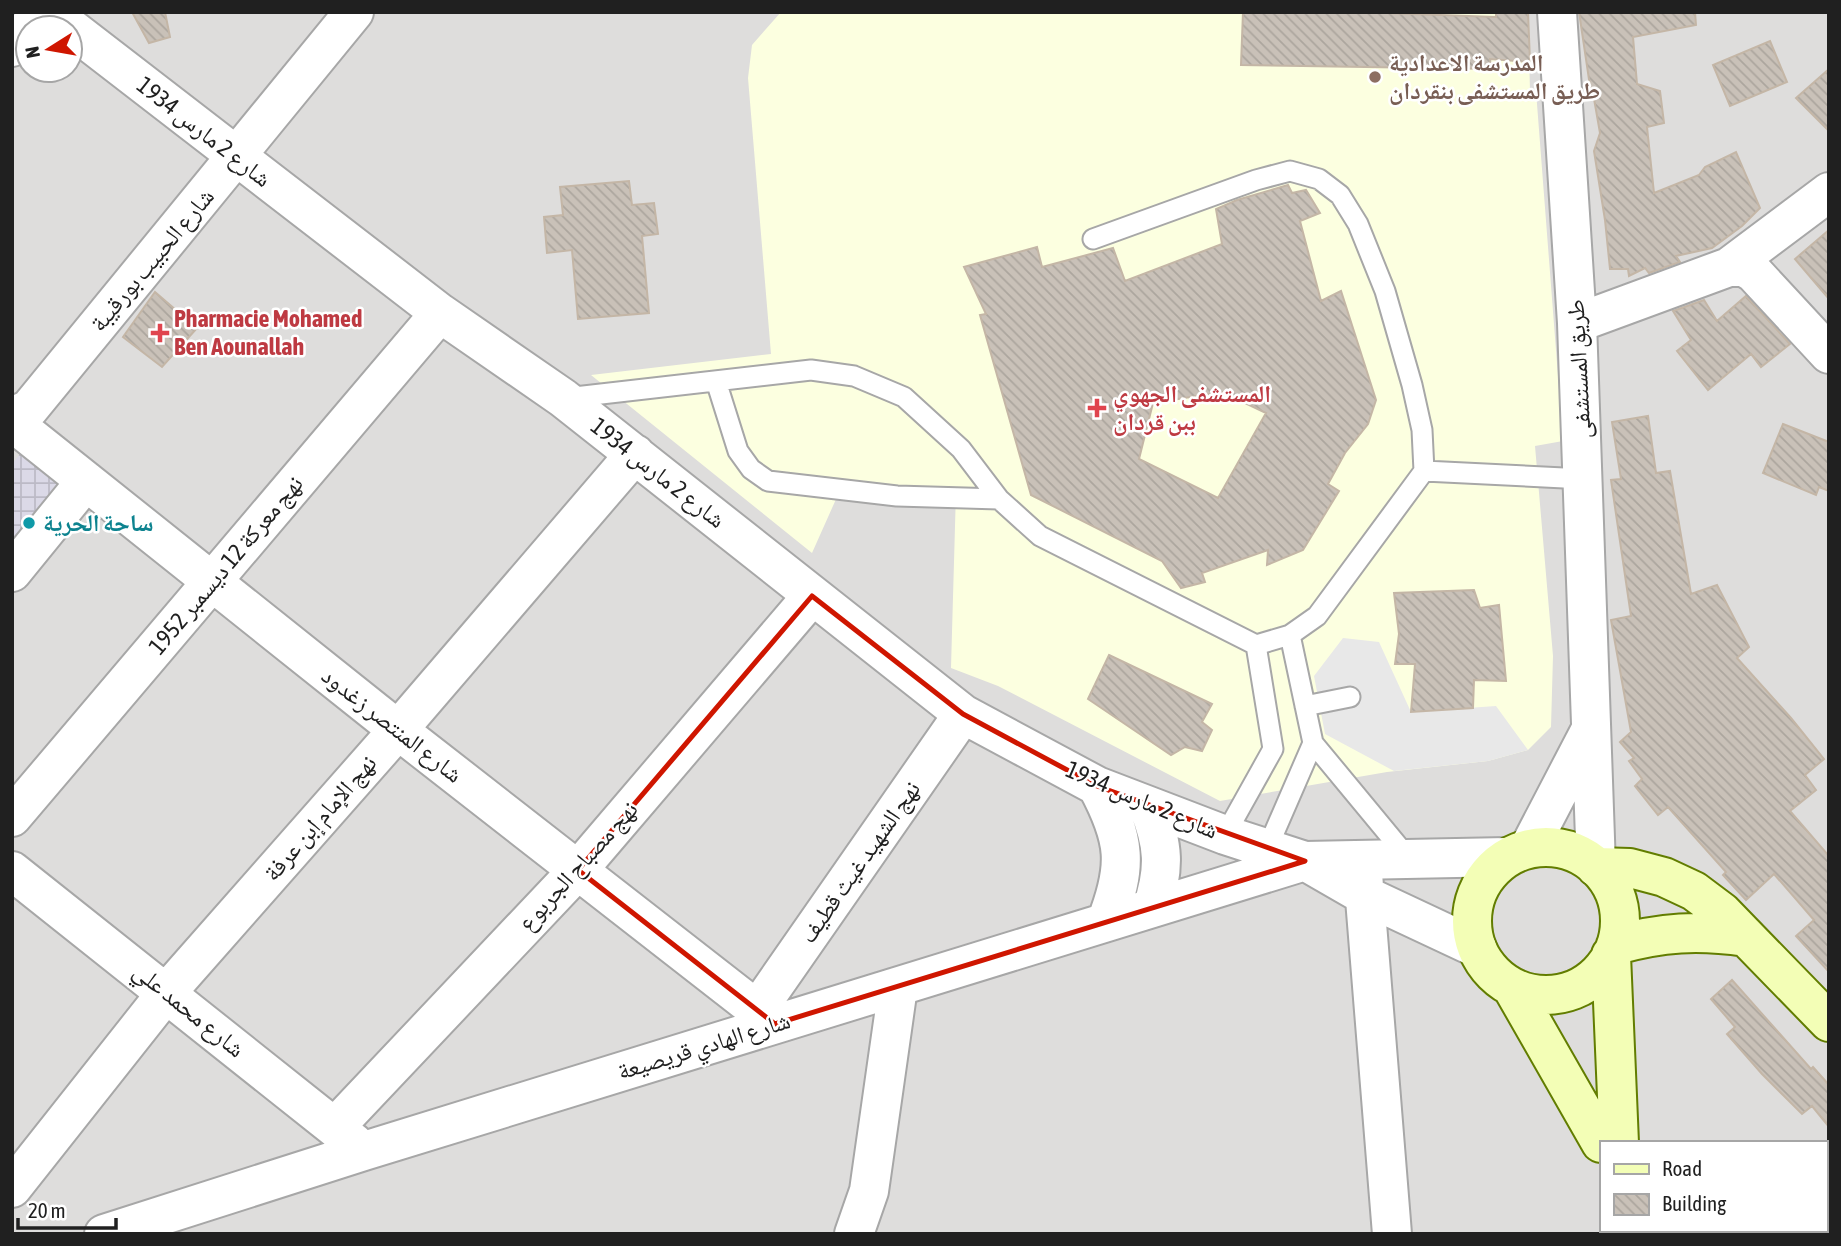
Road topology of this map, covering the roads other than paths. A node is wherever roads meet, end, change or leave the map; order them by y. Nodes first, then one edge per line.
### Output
1 (41, 12) edge
2 (50, 12) edge
3 (354, 12) edge
4 (1557, 12) edge
5 (12, 47) edge
6 (237, 158) junction
7 (1829, 192) edge
8 (1093, 239) dead end
9 (1729, 267) junction
10 (440, 313) junction
11 (1577, 323) junction
12 (1829, 354) edge
13 (716, 381) junction
14 (564, 398) junction
15 (19, 428) edge
16 (635, 454) junction
17 (1424, 471) junction
18 (1584, 479) junction
19 (86, 481) junction
20 (999, 499) junction
21 (12, 572) edge
22 (212, 582) junction
23 (812, 596) junction
24 (1290, 635) junction
25 (1256, 645) junction
26 (1350, 697) dead end
27 (1305, 706) junction
28 (963, 713) junction
29 (1592, 727) junction
30 (398, 730) junction
31 (1313, 743) junction
32 (1097, 786) junction
33 (1148, 806) junction
34 (12, 817) edge
35 (1225, 835) junction
36 (1267, 849) junction
37 (1518, 853) junction
38 (1410, 859) junction
39 (1305, 862) junction
40 (1596, 866) junction
41 (578, 870) junction
42 (12, 871) edge
43 (1363, 878) junction
44 (1152, 908) junction
45 (1106, 922) junction
46 (1746, 937) junction
47 (1477, 948) junction
48 (1614, 950) junction
49 (898, 987) junction
50 (1513, 989) junction
51 (167, 992) junction
52 (766, 1017) junction
53 (1829, 1022) edge
54 (335, 1127) junction
55 (1600, 1141) edge
56 (1619, 1141) edge
57 (364, 1151) junction
58 (12, 1188) edge
59 (104, 1234) edge
60 (855, 1234) edge
61 (1392, 1234) edge

1 - 5 street
2 - 6 street, شارع 2 مارس 1934
3 - 6 street, شارع الحبيب بورقيبة
4 - 11 street, طريق المستشفى
6 - 10 street, شارع 2 مارس 1934
6 - 15 street, شارع الحبيب بورقيبة
7 - 9 street
8 - 17 lane
9 - 11 street
9 - 12 street
10 - 14 street, شارع 2 مارس 1934
10 - 22 street, نهج معركة 12 ديسمبر 1952
11 - 18 street, طريق المستشفى
13 - 14 lane
13 - 20 lane
13 - 20 lane
14 - 16 street, شارع 2 مارس 1934
15 - 19 street, شارع المنتصر زغدود
16 - 23 street, شارع 2 مارس 1934
16 - 30 street, نهج الإمام إبن عرفة
17 - 18 lane
17 - 24 lane
18 - 29 street, طريق المستشفى
19 - 21 street
19 - 22 street, شارع المنتصر زغدود
20 - 25 lane
22 - 30 street, شارع المنتصر زغدود
22 - 34 street, نهج معركة 12 ديسمبر 1952
23 - 28 street, شارع 2 مارس 1934
23 - 41 street, نهج مصباح الجربوع
24 - 25 lane
24 - 27 lane
25 - 35 lane
26 - 27 lane
27 - 31 lane
28 - 32 street, شارع 2 مارس 1934
28 - 52 street, نهج الشهيد غيث قطيف
29 - 37 street
29 - 40 street, طريق المستشفى
30 - 41 street, شارع المنتصر زغدود
30 - 51 street, نهج الإمام إبن عرفة
31 - 36 lane
31 - 38 lane
32 - 33 street, شارع 2 مارس 1934
32 - 45 street
33 - 35 street, شارع 2 مارس 1934
33 - 44 street
35 - 36 street, شارع 2 مارس 1934
36 - 39 street, شارع 2 مارس 1934
37 - 38 street
37 - 40 street
37 - 47 street
38 - 43 street
39 - 43 street
39 - 44 street, شارع الهادي قريصيعة
40 - 46 street
40 - 48 street
41 - 52 street, شارع المنتصر زغدود
41 - 54 street, نهج مصباح الجربوع
42 - 51 street, شارع محمد علي
43 - 47 street
43 - 61 street
44 - 45 street, شارع الهادي قريصيعة
45 - 49 street, شارع الهادي قريصيعة
46 - 48 street
46 - 53 street
47 - 50 street
48 - 50 street
48 - 56 street
49 - 52 street, شارع الهادي قريصيعة
49 - 60 street
50 - 55 street
51 - 54 street, شارع محمد علي
51 - 58 street, نهج الإمام إبن عرفة
52 - 57 street, شارع الهادي قريصيعة
54 - 57 street, شارع محمد علي
57 - 59 street, شارع الهادي قريصيعة

